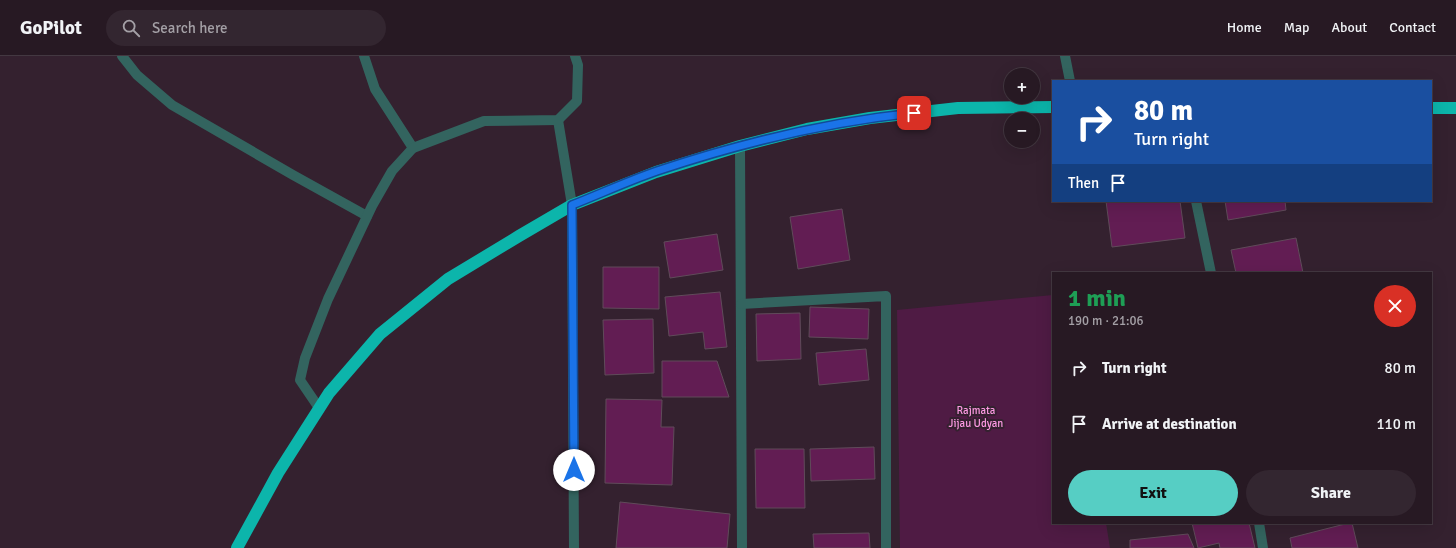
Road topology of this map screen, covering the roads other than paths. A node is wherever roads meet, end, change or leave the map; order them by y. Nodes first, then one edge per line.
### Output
1 (122, 56) edge
2 (364, 56) edge
3 (575, 56) edge
4 (1065, 56) edge
5 (1070, 80) edge
6 (1052, 107) edge
7 (1432, 108) edge
8 (1456, 108) edge
9 (558, 120) junction
10 (740, 146) junction
11 (413, 148) junction
12 (1196, 202) edge
13 (572, 205) junction
14 (367, 216) junction
15 (1211, 272) edge
16 (741, 304) junction
17 (319, 408) junction
18 (1259, 524) edge
19 (238, 548) edge
20 (574, 548) edge
21 (742, 548) edge
22 (886, 548) edge
23 (1263, 548) edge

1 - 14 street
2 - 11 street
3 - 9 street
4 - 5 street
6 - 10 highway
7 - 8 highway
9 - 11 street
9 - 13 street
10 - 13 highway
10 - 16 street
11 - 14 street
12 - 15 street
13 - 17 highway
13 - 20 street
14 - 17 street
16 - 21 street
16 - 22 street
17 - 19 highway
18 - 23 street

